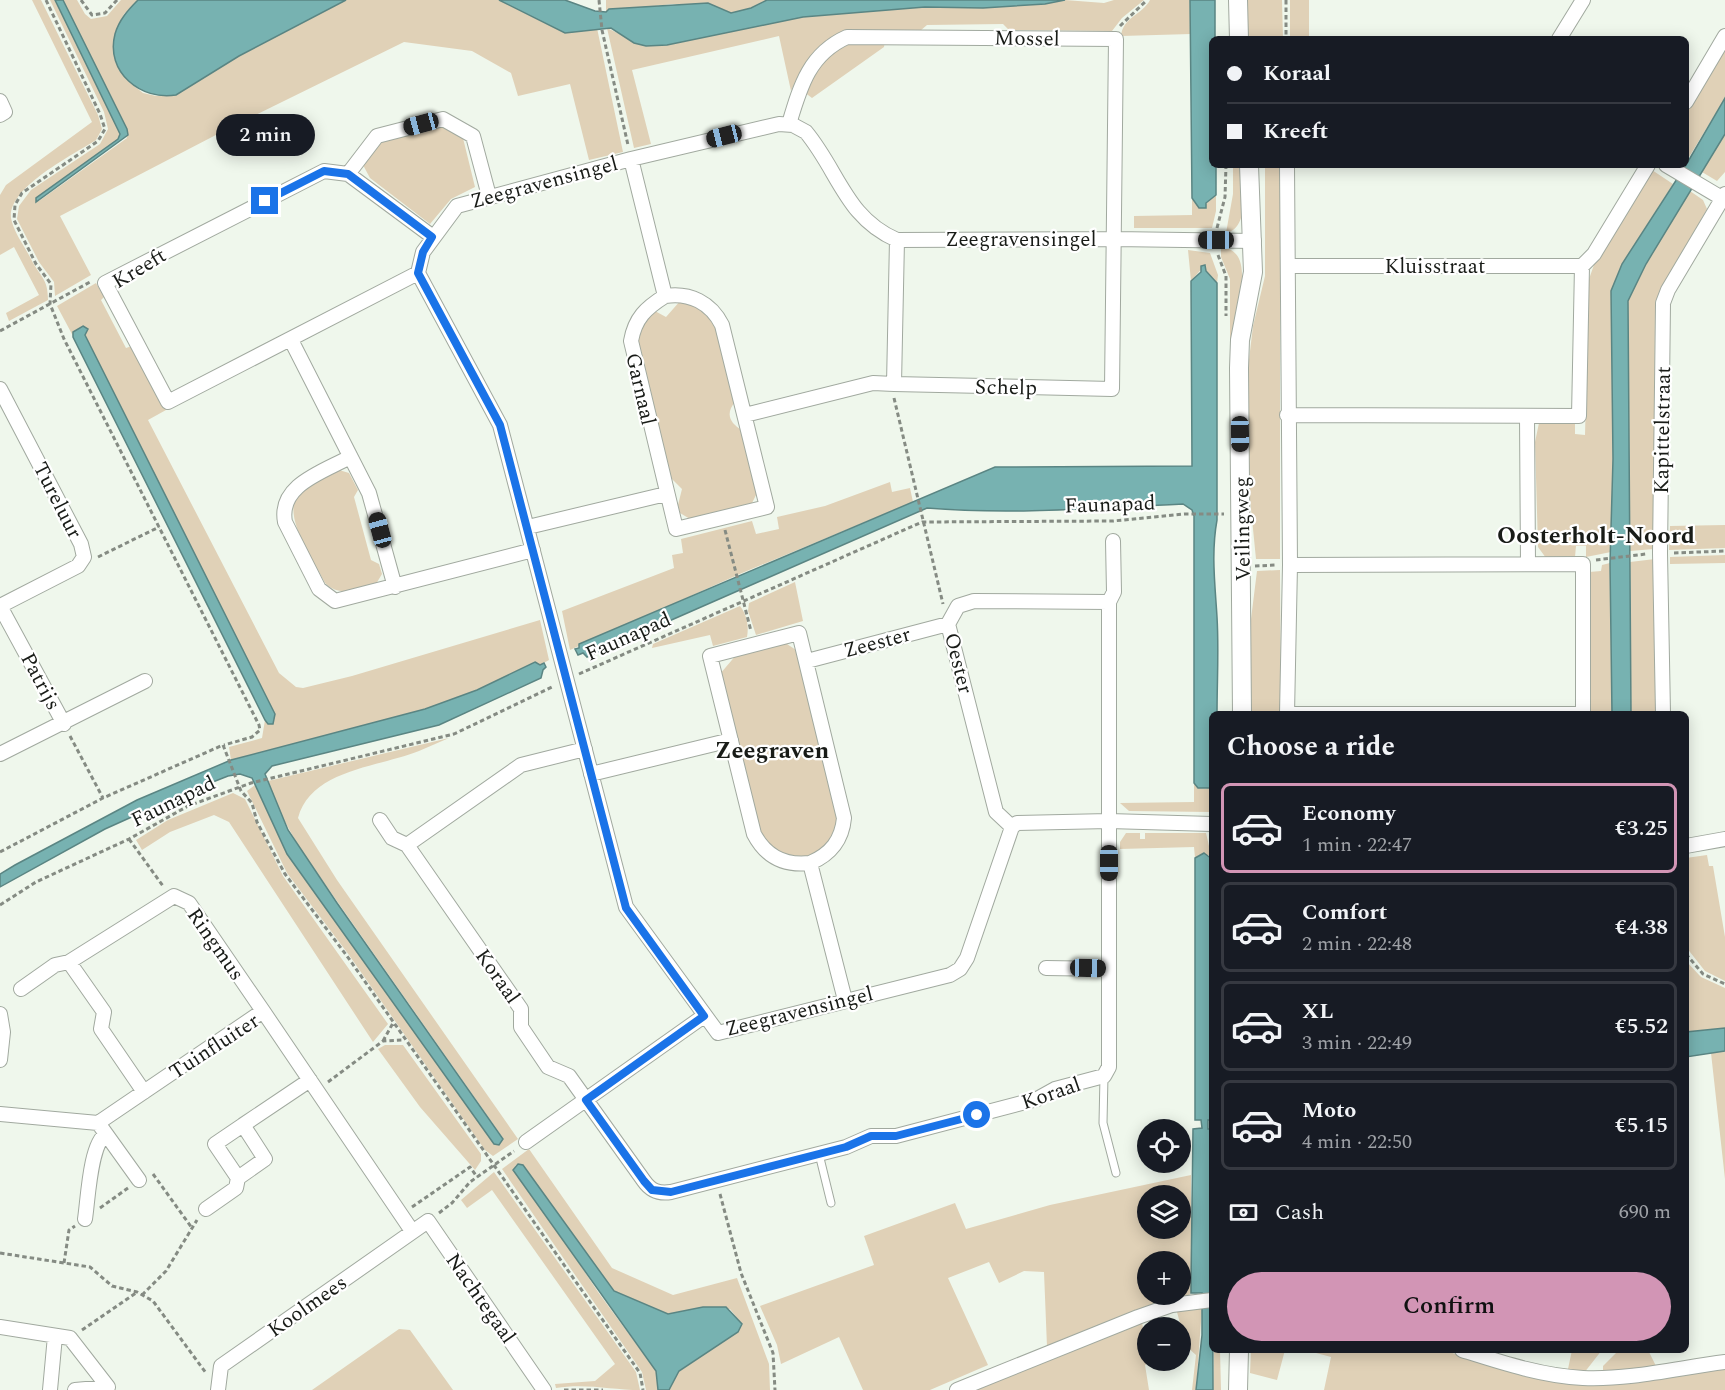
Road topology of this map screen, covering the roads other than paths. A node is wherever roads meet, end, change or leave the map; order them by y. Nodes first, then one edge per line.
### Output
1 (1238, 0) edge
2 (1582, 0) edge
3 (1239, 36) edge
4 (1561, 36) edge
5 (1725, 36) edge
6 (1689, 97) edge
7 (0, 101) edge
8 (0, 115) edge
9 (789, 124) junction
10 (631, 159) junction
11 (1249, 168) edge
12 (1287, 168) edge
13 (1646, 168) edge
14 (1671, 168) edge
15 (348, 174) junction
16 (489, 196) junction
17 (1724, 197) edge
18 (432, 237) junction
19 (1114, 239) junction
20 (897, 240) junction
21 (1254, 241) junction
22 (1288, 266) junction
23 (1582, 266) junction
24 (418, 273) junction
25 (665, 296) junction
26 (291, 340) junction
27 (894, 384) junction
28 (0, 389) edge
29 (745, 415) junction
30 (1287, 415) junction
31 (1527, 416) junction
32 (350, 457) junction
33 (666, 494) junction
34 (528, 527) junction
35 (1113, 541) dead end
36 (533, 550) junction
37 (1528, 564) junction
38 (1290, 565) junction
39 (395, 587) junction
40 (1109, 602) junction
41 (0, 606) edge
42 (948, 624) junction
43 (807, 661) junction
44 (145, 681) dead end
45 (1242, 711) edge
46 (1287, 711) edge
47 (1583, 711) edge
48 (1663, 711) edge
49 (64, 724) junction
50 (731, 740) junction
51 (585, 749) junction
52 (0, 754) edge
53 (591, 774) junction
54 (380, 820) dead end
55 (1109, 821) junction
56 (1209, 824) edge
57 (1012, 827) junction
58 (1725, 839) edge
59 (406, 845) junction
60 (1689, 845) edge
61 (810, 863) junction
62 (69, 962) junction
63 (1046, 968) dead end
64 (1109, 969) junction
65 (21, 989) dead end
66 (845, 1000) junction
67 (263, 1011) junction
68 (0, 1014) edge
69 (704, 1016) junction
70 (0, 1060) edge
71 (1104, 1076) junction
72 (313, 1085) junction
73 (144, 1092) junction
74 (586, 1100) junction
75 (0, 1114) edge
76 (243, 1125) junction
77 (102, 1129) junction
78 (526, 1142) road end
79 (819, 1154) junction
80 (1116, 1173) dead end
81 (238, 1178) junction
82 (139, 1180) road end
83 (831, 1203) dead end
84 (206, 1209) road end
85 (85, 1219) road end
86 (412, 1231) junction
87 (1207, 1300) edge
88 (0, 1327) edge
89 (55, 1336) junction
90 (1239, 1353) edge
91 (1473, 1353) edge
92 (1725, 1362) edge
93 (218, 1389) edge
94 (50, 1390) edge
95 (75, 1390) edge
96 (544, 1390) edge
97 (957, 1390) edge
98 (1238, 1390) edge

1 - 3 street
2 - 4 street
5 - 6 street
7 - 8 street
9 - 10 street, Zeegravensingel
9 - 19 street, Mossel
9 - 20 street, Zeegravensingel
10 - 16 street, Zeegravensingel
10 - 25 street
11 - 21 street, Veilingweg
12 - 22 street
13 - 23 street
14 - 17 street
15 - 16 street
15 - 18 street
15 - 26 street, Kreeft
16 - 18 street, Zeegravensingel
17 - 48 street, Kapittelstraat
18 - 24 street, Zeegravensingel
19 - 20 street, Zeegravensingel
19 - 21 street, Zeegravensingel
19 - 27 street, Schelp
20 - 27 street
21 - 45 street, Veilingweg
22 - 23 street, Kluisstraat
22 - 30 street
23 - 31 street
24 - 26 street, Kreeft
24 - 34 street, Zeegravensingel
25 - 29 street, Garnaal
25 - 33 street, Garnaal
26 - 32 street
27 - 29 street
28 - 41 street, Tureluur
29 - 33 street, Garnaal
30 - 31 street
30 - 38 street
31 - 37 street
32 - 39 street
32 - 39 street
33 - 34 street
34 - 36 street, Zeegravensingel
35 - 40 street
36 - 39 street
36 - 51 street, Zeegravensingel
37 - 38 street
37 - 47 street
38 - 46 street
40 - 42 street, Oester
40 - 55 street
41 - 49 street, Patrijs
42 - 43 street, Zeester
42 - 57 street, Oester
43 - 50 street
43 - 61 street
44 - 49 street, Patrijs
49 - 52 street, Patrijs
50 - 53 street
50 - 61 street
51 - 53 street, Zeegravensingel
51 - 59 street
53 - 69 street, Zeegravensingel
54 - 59 street, Koraal
55 - 56 street
55 - 57 street
55 - 64 street, Koraal
57 - 66 street, Zeegravensingel
58 - 60 street
59 - 74 street, Koraal
61 - 66 street
62 - 65 street, Ringmus
62 - 67 street, Ringmus
62 - 73 street
63 - 64 street
64 - 71 street, Koraal
66 - 69 street, Zeegravensingel
67 - 72 street, Tuinfluiter
67 - 73 street, Tuinfluiter
68 - 70 street
69 - 74 street
71 - 79 street, Koraal
71 - 80 lane
72 - 76 street
72 - 86 street, Tuinfluiter
73 - 77 street, Tuinfluiter
74 - 78 street
74 - 79 street, Koraal
75 - 77 street
76 - 81 street
76 - 81 street
77 - 82 street
77 - 85 street
79 - 83 lane
81 - 84 street
86 - 93 street, Koolmees
86 - 96 street, Nachtegaal
87 - 97 street
88 - 89 street
89 - 94 street
89 - 95 street
90 - 98 street
91 - 92 street

